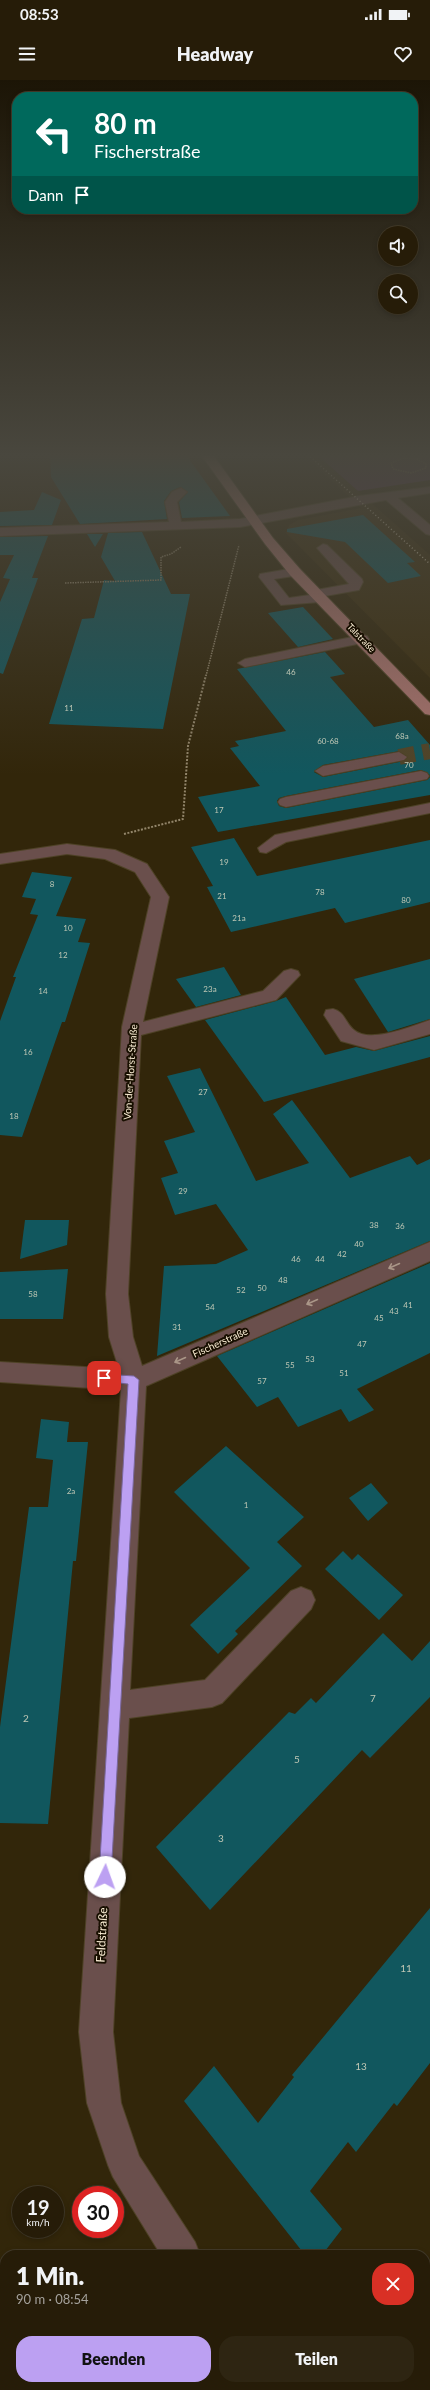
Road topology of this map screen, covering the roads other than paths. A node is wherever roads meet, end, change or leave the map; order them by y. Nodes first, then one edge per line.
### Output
1 (284, 560) edge
2 (336, 560) edge
3 (295, 572) junction
4 (318, 596) junction
5 (362, 639) junction
6 (245, 663) dead end
7 (430, 710) edge
8 (399, 757) tunnel mouth
9 (323, 771) dead end
10 (421, 776) dead end
11 (286, 802) dead end
12 (430, 808) edge
13 (266, 848) dead end
14 (0, 860) edge
15 (291, 974) dead end
16 (333, 1015) dead end
17 (430, 1027) edge
18 (132, 1031) junction
19 (430, 1251) edge
20 (0, 1372) edge
21 (134, 1380) junction
22 (300, 1600) dead end
23 (114, 1706) junction
24 (179, 2250) edge

1 - 3 main road, Talstraße
2 - 4 street
3 - 4 main road, Talstraße
3 - 4 street
4 - 5 main road, Talstraße
5 - 6 street
5 - 7 main road, Talstraße
8 - 9 street
10 - 11 street
12 - 13 street
14 - 18 street, Von-der-Horst-Straße
15 - 18 street
16 - 17 street
18 - 21 street, Von-der-Horst-Straße
19 -> 21 street, Fischerstraße
20 - 21 street, Fischerstraße
21 - 23 street, Feldstraße
22 - 23 street
23 - 24 street, Feldstraße

